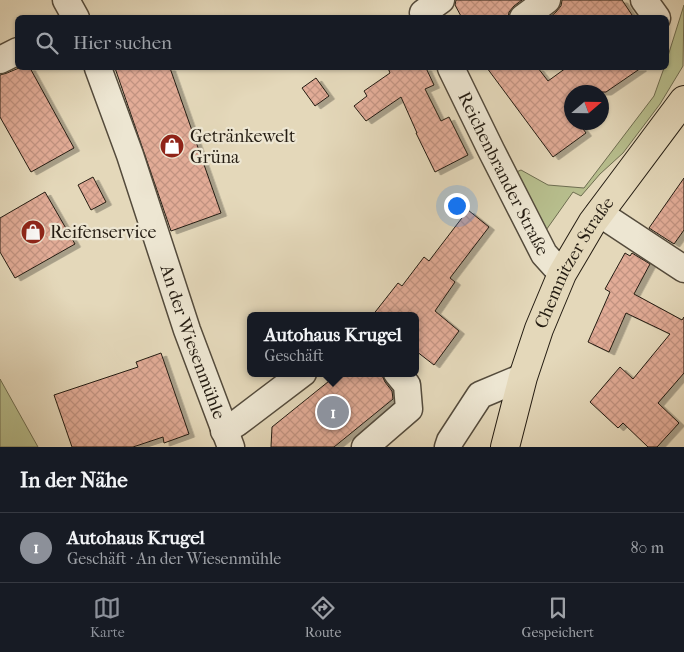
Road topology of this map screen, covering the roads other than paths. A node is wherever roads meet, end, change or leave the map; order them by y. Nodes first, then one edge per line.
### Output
1 (66, 0) edge
2 (547, 0) edge
3 (644, 0) edge
4 (74, 15) edge
5 (527, 15) edge
6 (655, 15) edge
7 (15, 52) edge
8 (0, 60) edge
9 (99, 70) edge
10 (452, 70) edge
11 (684, 100) edge
12 (599, 213) junction
13 (684, 269) edge
14 (562, 274) junction
15 (298, 377) edge
16 (400, 377) edge
17 (523, 377) junction
18 (227, 439) edge
19 (449, 444) edge
20 (365, 447) edge
21 (504, 447) edge

1 - 4 street
2 - 5 street
3 - 6 street
7 - 8 street
9 - 18 street, An der Wiesenmühle
10 - 14 street, Reichenbrander Straße
11 - 12 main road, Chemnitzer Straße
12 - 13 street
12 - 14 main road, Chemnitzer Straße
14 - 17 main road, Chemnitzer Straße
15 - 18 street
16 - 20 street
17 - 19 street
17 - 21 main road, Chemnitzer Straße

